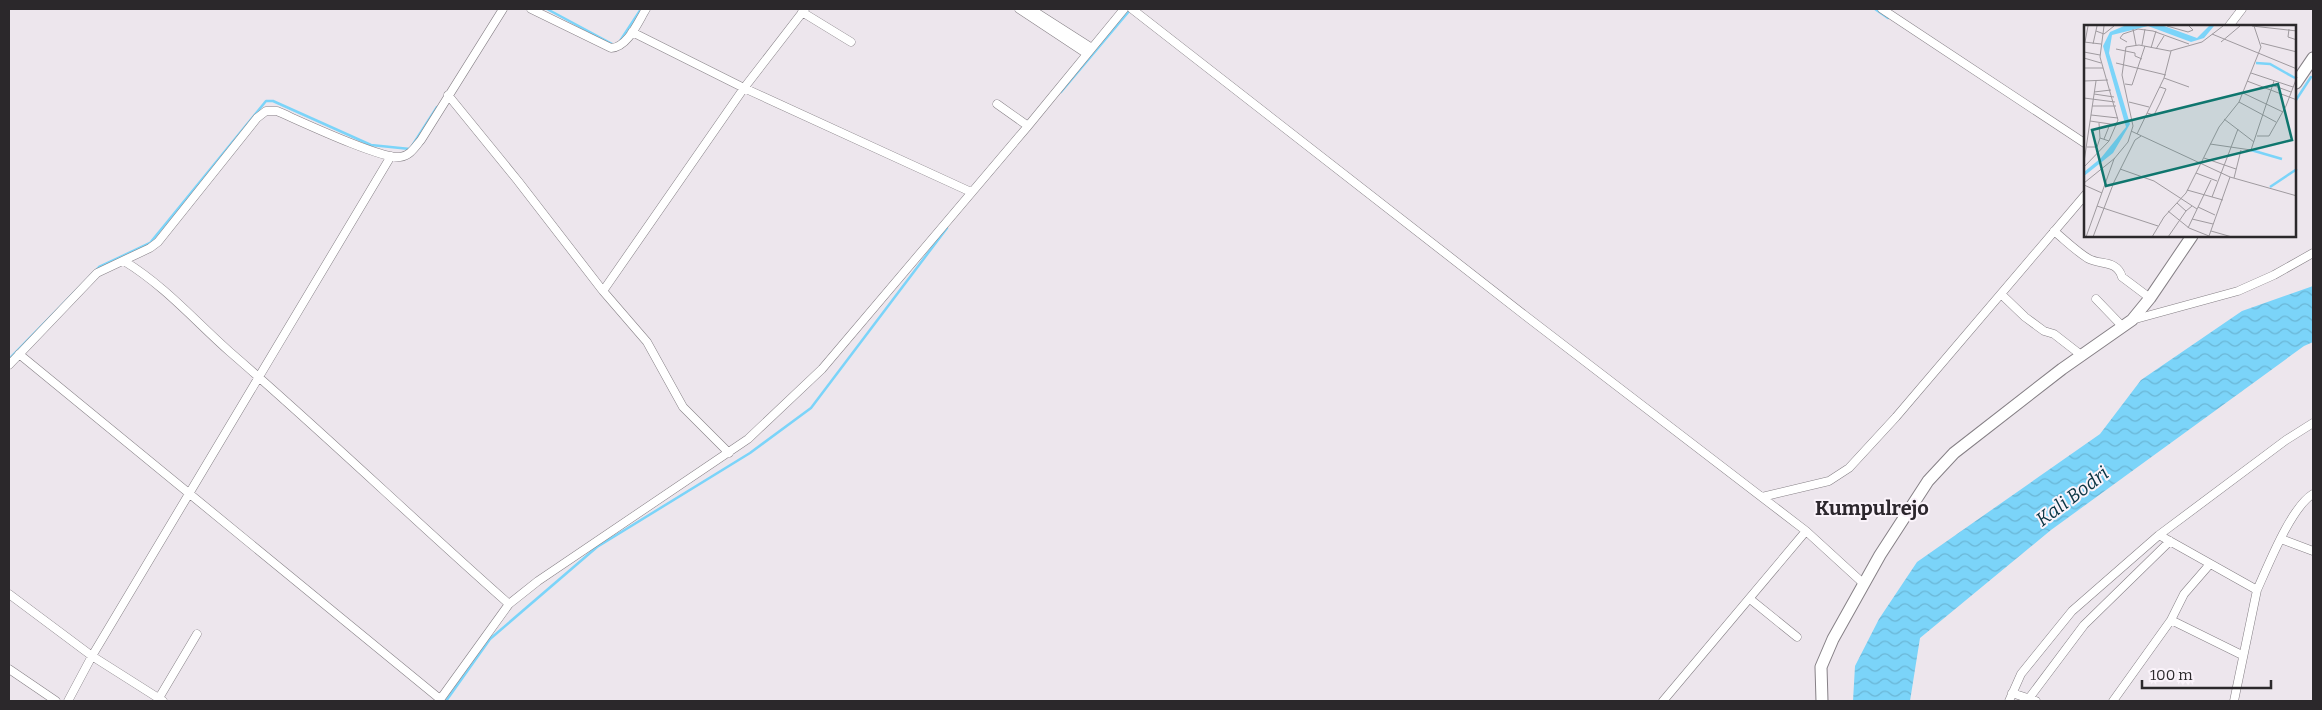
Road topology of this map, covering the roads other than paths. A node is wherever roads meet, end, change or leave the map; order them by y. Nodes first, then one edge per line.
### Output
1 (502, 9) edge
2 (531, 9) edge
3 (646, 9) edge
4 (1019, 9) edge
5 (1032, 9) edge
6 (1124, 9) edge
7 (1882, 9) edge
8 (2242, 9) edge
9 (804, 10) edge
10 (1138, 13) edge
11 (2230, 25) edge
12 (632, 32) junction
13 (851, 42) dead end
14 (1089, 51) junction
15 (2311, 66) edge
16 (2297, 82) edge
17 (744, 88) junction
18 (448, 95) junction
19 (997, 104) dead end
20 (1028, 126) junction
21 (2084, 143) edge
22 (391, 156) junction
23 (970, 192) junction
24 (2084, 196) edge
25 (2054, 232) junction
26 (2191, 238) edge
27 (2313, 253) edge
28 (124, 261) junction
29 (603, 291) junction
30 (2001, 294) junction
31 (2150, 298) junction
32 (2096, 299) dead end
33 (2127, 323) junction
34 (19, 354) junction
35 (2081, 355) junction
36 (9, 365) edge
37 (260, 377) junction
38 (2313, 424) edge
39 (729, 453) junction
40 (191, 493) junction
41 (2313, 494) edge
42 (1762, 497) junction
43 (1806, 531) junction
44 (2159, 535) junction
45 (2281, 539) junction
46 (2170, 541) junction
47 (2313, 551) edge
48 (2210, 564) junction
49 (1864, 584) junction
50 (2257, 590) junction
51 (9, 594) edge
52 (1750, 599) junction
53 (509, 604) junction
54 (2171, 620) junction
55 (197, 634) dead end
56 (1797, 637) dead end
57 (2242, 655) junction
58 (92, 656) junction
59 (9, 669) edge
60 (2012, 693) junction
61 (161, 700) edge
62 (440, 700) edge
63 (2030, 700) edge
64 (56, 701) edge
65 (68, 701) edge
66 (1663, 701) edge
67 (1822, 701) edge
68 (2008, 701) edge
69 (2113, 701) edge
70 (2234, 701) edge

1 - 18 street
2 - 12 street
3 - 12 street
4 - 14 street
5 - 14 street
6 - 14 street
7 - 21 street
8 - 11 street
9 - 13 street
9 - 17 street
10 - 42 street
12 - 17 street
14 - 20 street
15 - 16 street
17 - 23 street
17 - 29 street
18 - 22 street
18 - 29 street
19 - 20 street
20 - 23 street
22 - 28 street
22 - 37 street
23 - 39 street
24 - 25 street
25 - 30 street
25 - 31 street
26 - 31 street
27 - 33 street
28 - 34 street
28 - 37 street
29 - 39 street
30 - 35 street
30 - 42 street
31 - 33 street
32 - 33 street
33 - 35 street
34 - 36 street
34 - 40 street
35 - 49 street
37 - 40 street
37 - 53 street
38 - 44 street
39 - 53 street
40 - 58 street
40 - 62 street
41 - 45 street
42 - 43 street
43 - 49 street
43 - 52 street
44 - 46 street
44 - 60 street
45 - 47 street
45 - 50 street
46 - 48 street
46 - 63 street
48 - 50 street
48 - 54 street
49 - 67 street
50 - 57 street
51 - 58 street
52 - 56 street
52 - 66 street
53 - 62 street
54 - 57 street
54 - 69 street
55 - 61 street
57 - 70 street
58 - 61 street
58 - 65 street
59 - 64 street
60 - 63 street
60 - 68 street

